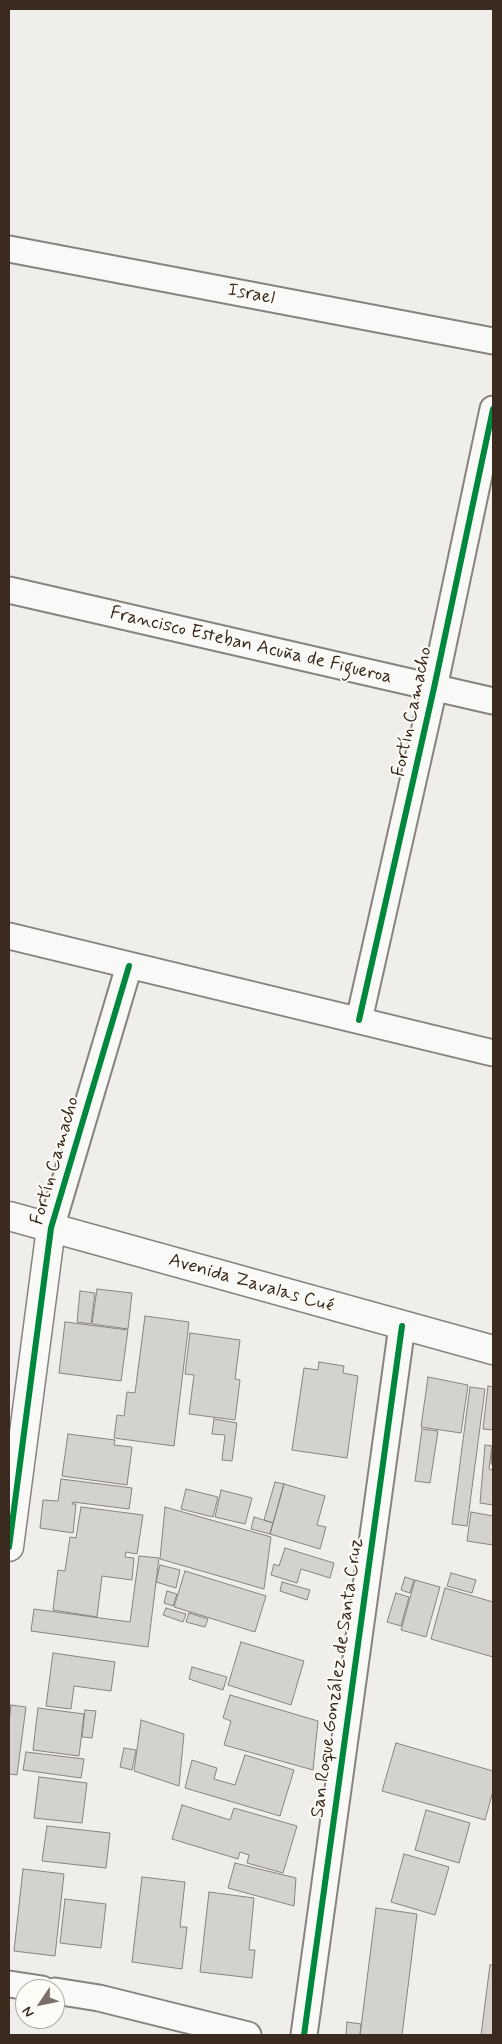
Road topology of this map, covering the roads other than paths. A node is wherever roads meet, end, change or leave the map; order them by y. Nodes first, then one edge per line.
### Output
1 (9, 249) edge
2 (493, 341) edge
3 (493, 409) edge
4 (9, 590) edge
5 (434, 688) junction
6 (493, 701) edge
7 (9, 936) edge
8 (129, 966) junction
9 (359, 1020) junction
10 (493, 1053) edge
11 (9, 1216) edge
12 (51, 1228) junction
13 (402, 1326) junction
14 (493, 1350) edge
15 (9, 1547) edge
16 (65, 1993) edge
17 (248, 2035) edge
18 (304, 2035) edge

1 - 2 street, Israel
3 - 5 street, Fortín Camacho
4 - 5 street, Francisco Esteban Acuña de Figueroa
5 - 6 street, Francisco Esteban Acuña de Figueroa
5 - 9 street, Fortín Camacho
7 - 8 street
8 - 9 street
8 - 12 street, Fortín Camacho
9 - 10 street
11 - 12 main road, Avenida Zavalas Cué
12 - 13 main road, Avenida Zavalas Cué
12 - 15 main road, Fortín Camacho
13 - 14 main road, Avenida Zavalas Cué
13 - 18 street, San Roque González de Santa Cruz
16 - 17 street

